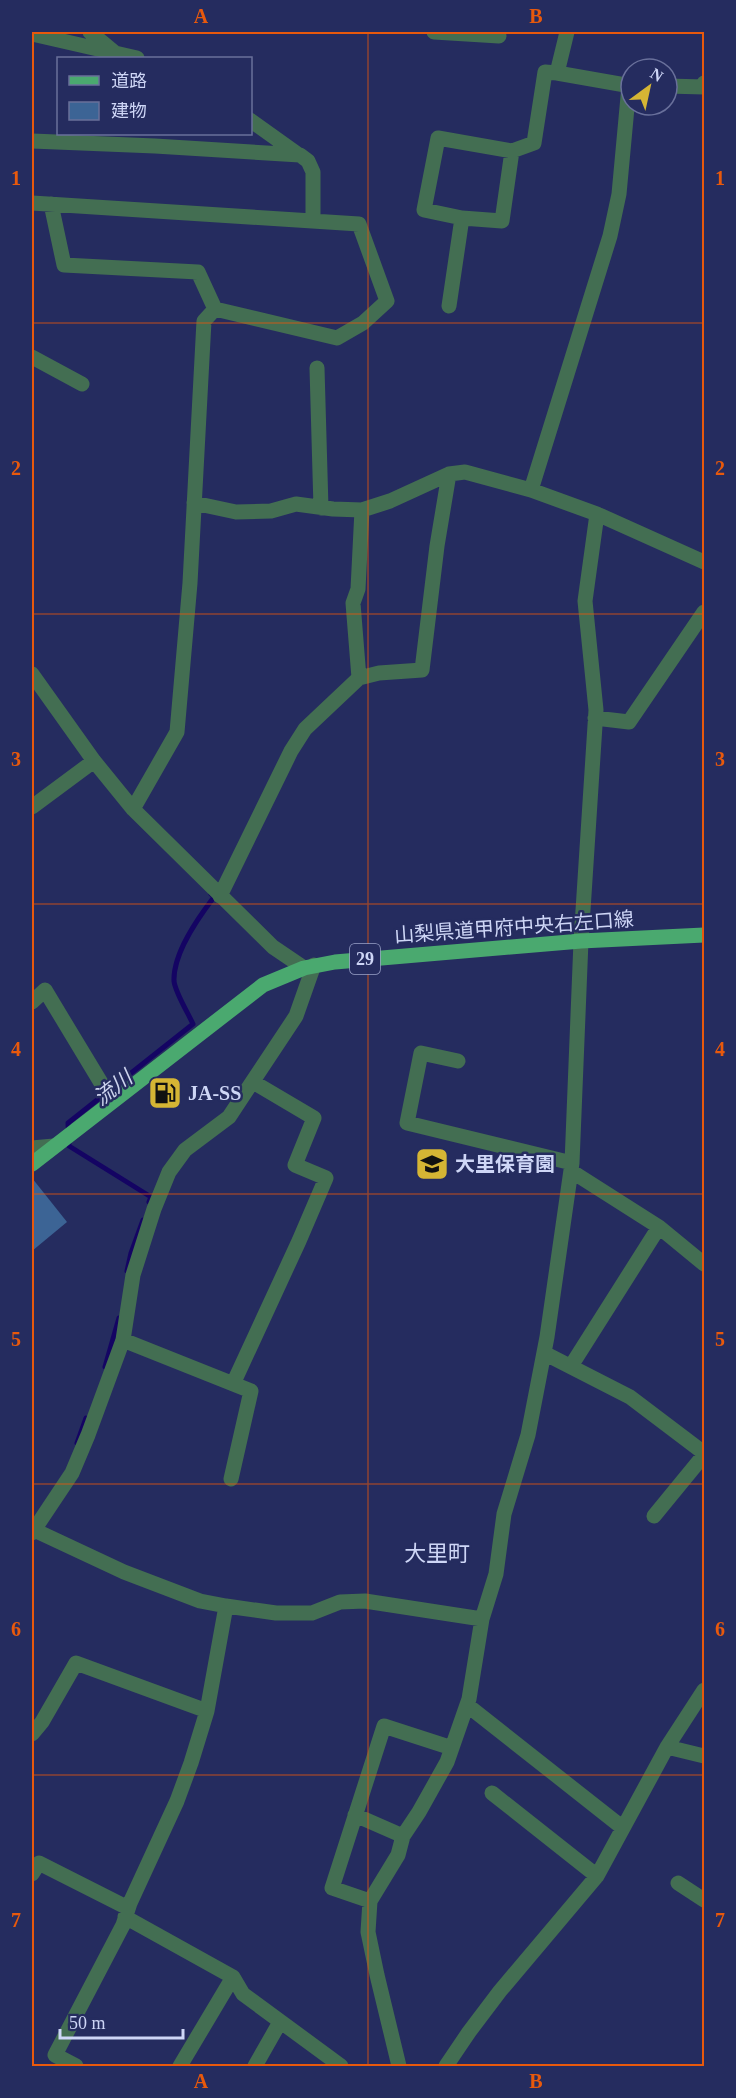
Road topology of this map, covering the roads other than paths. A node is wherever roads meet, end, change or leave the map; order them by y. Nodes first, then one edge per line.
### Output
1 (90, 32) edge
2 (434, 32) edge
3 (498, 32) edge
4 (567, 32) edge
5 (32, 34) edge
6 (116, 54) junction
7 (132, 57) edge
8 (557, 73) junction
9 (705, 83) edge
10 (619, 84) edge
11 (679, 86) edge
12 (627, 117) edge
13 (252, 121) edge
14 (32, 141) edge
15 (512, 151) junction
16 (300, 155) junction
17 (32, 203) edge
18 (51, 204) junction
19 (462, 218) junction
20 (313, 221) junction
21 (449, 306) dead end
22 (215, 309) junction
23 (32, 357) edge
24 (317, 368) dead end
25 (82, 384) dead end
26 (449, 474) junction
27 (531, 490) junction
28 (194, 503) junction
29 (321, 508) junction
30 (362, 510) junction
31 (597, 514) junction
32 (705, 562) edge
33 (705, 612) edge
34 (32, 674) edge
35 (359, 678) junction
36 (595, 718) junction
37 (94, 761) junction
38 (32, 807) edge
39 (133, 809) junction
40 (220, 896) junction
41 (705, 935) edge
42 (581, 941) junction
43 (309, 966) junction
44 (32, 1002) edge
45 (458, 1060) dead end
46 (253, 1082) junction
47 (112, 1101) junction
48 (56, 1145) junction
49 (32, 1148) edge
50 (32, 1164) edge
51 (572, 1167) junction
52 (659, 1227) junction
53 (705, 1264) edge
54 (123, 1340) junction
55 (544, 1353) junction
56 (571, 1366) junction
57 (233, 1384) junction
58 (705, 1454) edge
59 (231, 1479) dead end
60 (654, 1516) dead end
61 (32, 1531) edge
62 (226, 1606) junction
63 (482, 1619) junction
64 (705, 1690) edge
65 (467, 1705) junction
66 (207, 1711) junction
67 (32, 1734) edge
68 (667, 1747) junction
69 (452, 1748) junction
70 (705, 1756) edge
71 (492, 1793) dead end
72 (355, 1815) junction
73 (623, 1828) junction
74 (403, 1836) junction
75 (32, 1874) edge
76 (597, 1876) junction
77 (678, 1883) dead end
78 (705, 1900) edge
79 (370, 1901) junction
80 (127, 1913) junction
81 (233, 1977) junction
82 (280, 2022) junction
83 (76, 2067) edge
84 (180, 2067) edge
85 (255, 2067) edge
86 (341, 2067) edge
87 (399, 2067) edge
88 (446, 2067) edge

1 - 6 street
2 - 3 street
4 - 8 street
5 - 6 street
6 - 7 street
8 - 10 street
8 - 15 street
9 - 11 street
12 - 27 street
13 - 16 street
14 - 16 street
15 - 19 street
15 - 19 street
16 - 20 street
17 - 18 street
18 - 20 street
18 - 22 street
19 - 21 street
20 - 22 street
22 - 28 street
23 - 25 street
24 - 29 street
26 - 27 street
26 - 30 street
26 - 35 street
27 - 31 street
28 - 29 street
28 - 39 street
29 - 30 street
30 - 35 street
31 - 32 street
31 - 36 street
33 - 36 street
34 - 37 street
35 - 40 street
36 - 42 street
37 - 38 street
37 - 39 street
39 - 40 street
40 - 43 street
41 - 42 main road, 山梨県道甲府中央右左口線 / 29
42 - 43 main road, 山梨県道甲府中央右左口線 / 29
42 - 51 street
43 - 46 street
43 - 47 main road, 山梨県道甲府中央右左口線 / 29
44 - 47 street
45 - 51 street
46 - 54 street
46 - 57 street
47 - 48 main road, 山梨県道甲府中央右左口線 / 29
48 - 49 street
48 - 50 main road, 山梨県道甲府中央右左口線 / 29
51 - 52 street
51 - 55 street
52 - 53 street
52 - 56 street
54 - 57 street
54 - 61 street
55 - 56 street
55 - 63 street
56 - 58 street
57 - 59 street
58 - 60 street
61 - 62 street
62 - 63 street
62 - 66 street
63 - 65 street
64 - 68 street
65 - 69 street
65 - 73 street
66 - 67 street
66 - 80 street
68 - 70 street
68 - 73 street
69 - 72 street
69 - 74 street
71 - 76 street
72 - 74 street
72 - 79 street
73 - 76 street
74 - 79 street
75 - 80 street
76 - 88 street
77 - 78 street
79 - 87 street
80 - 81 street
80 - 83 street
81 - 82 street
81 - 84 street
82 - 85 street
82 - 86 street

